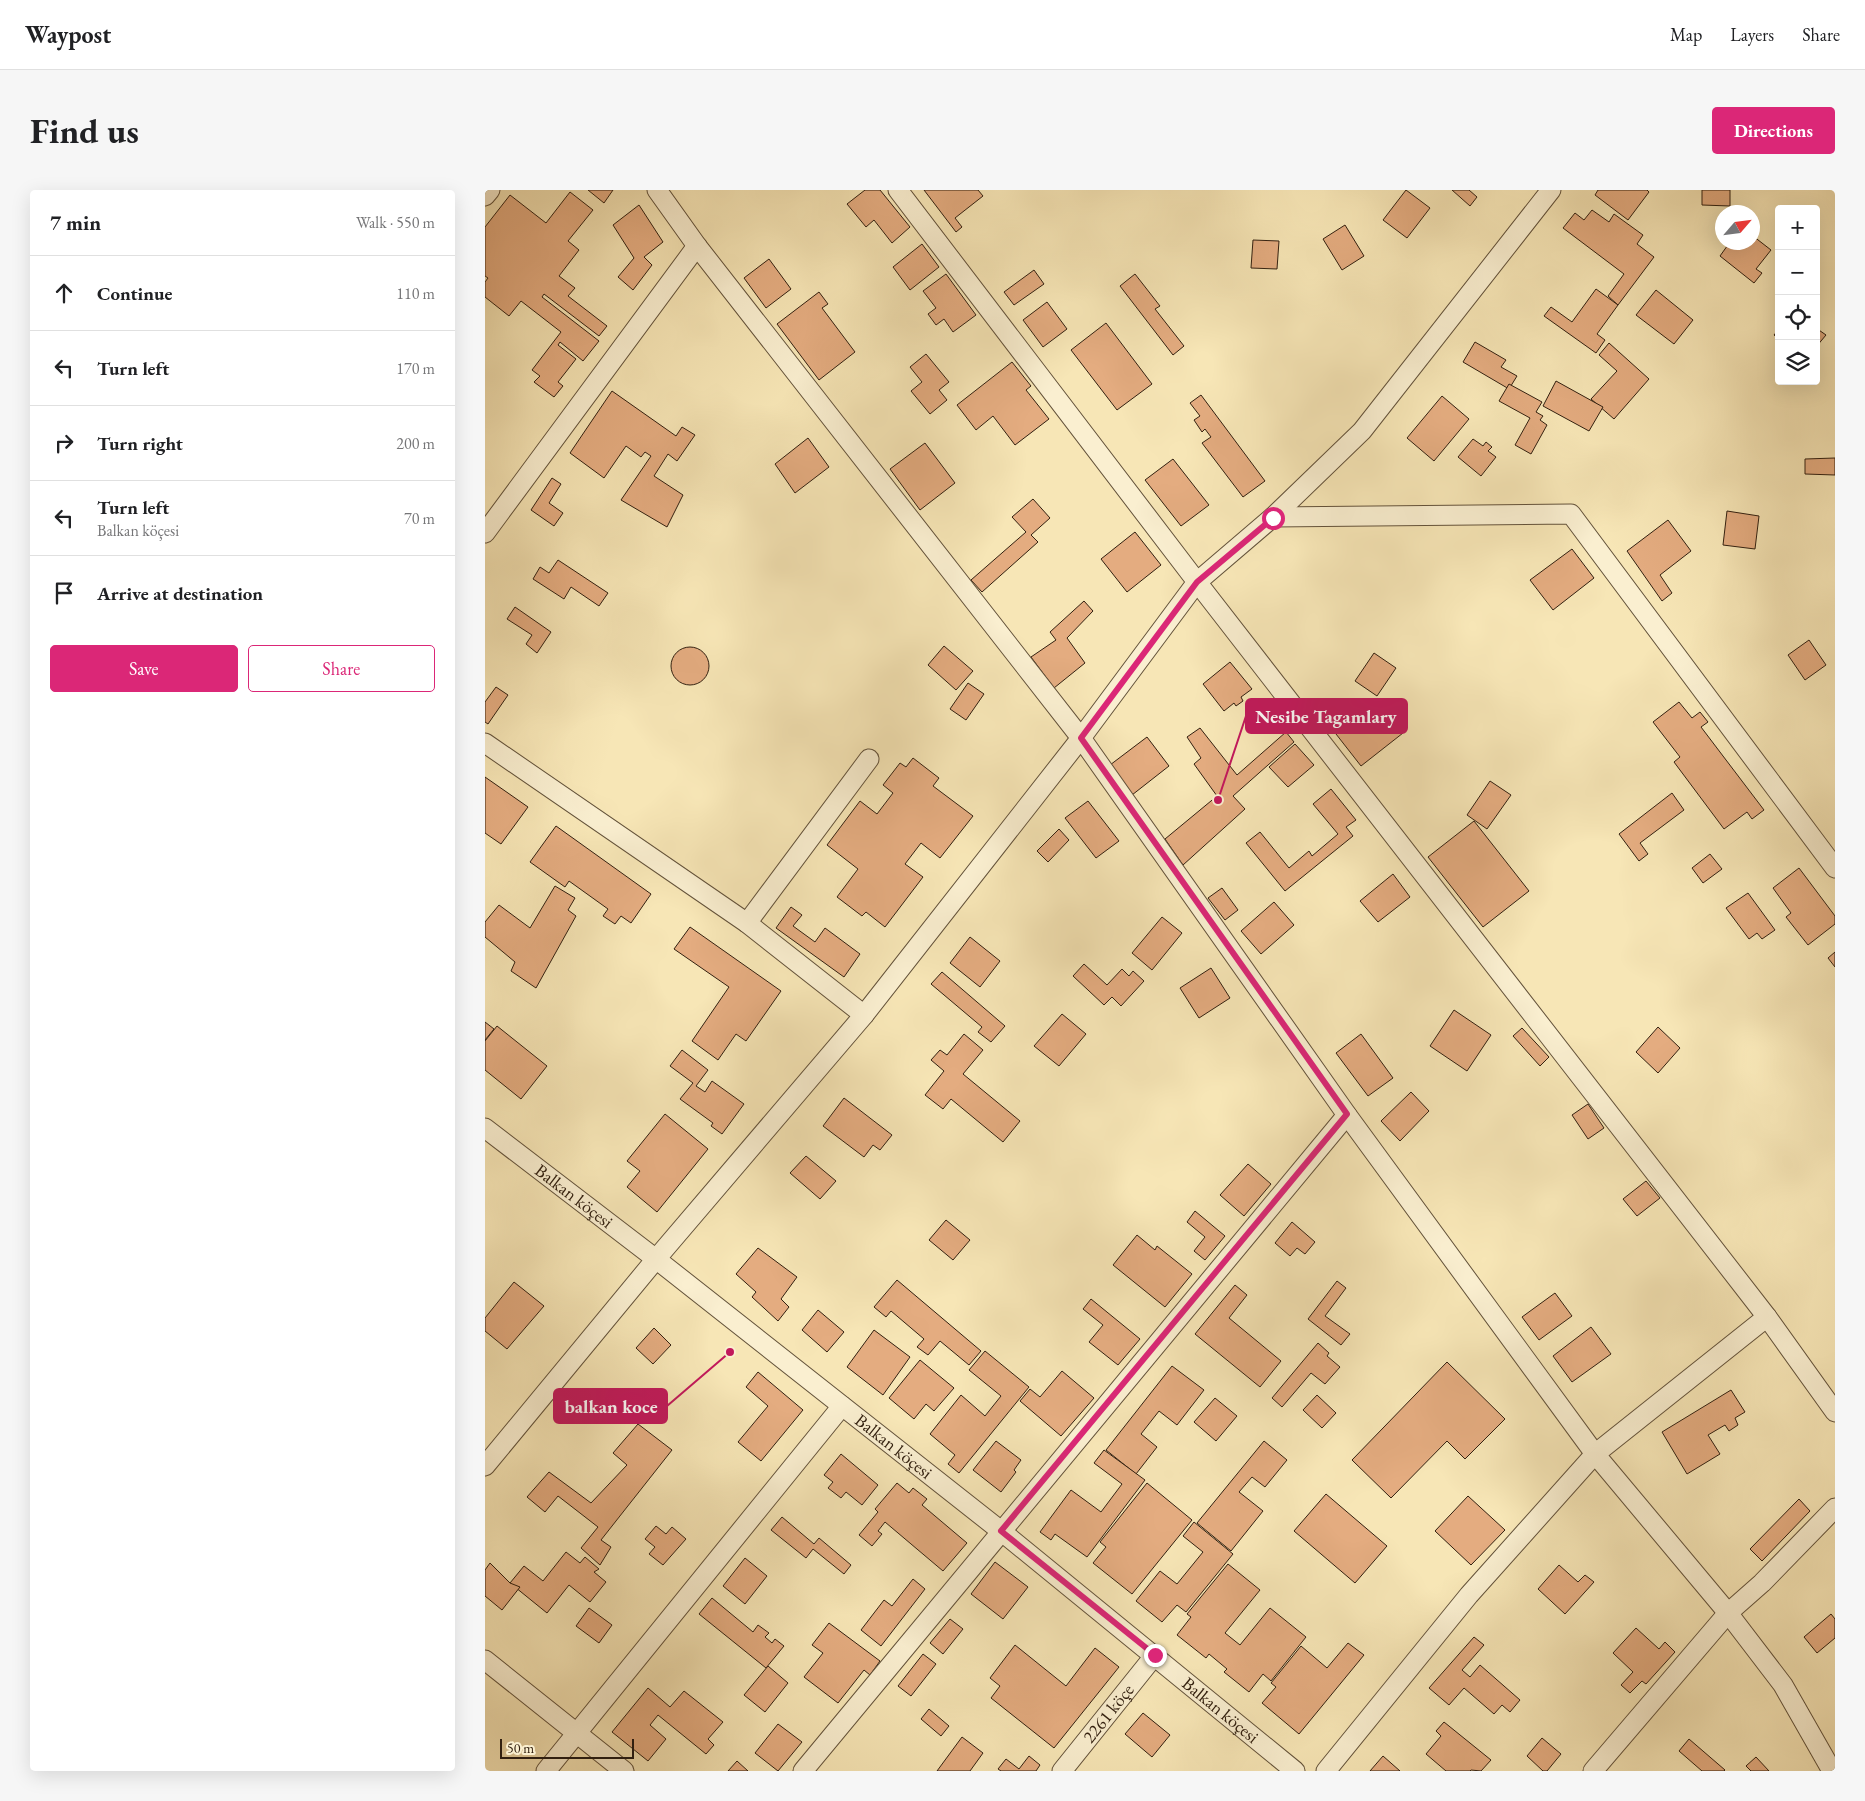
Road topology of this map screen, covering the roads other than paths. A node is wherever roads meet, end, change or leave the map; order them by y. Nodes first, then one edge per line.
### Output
1 (490, 190) edge
2 (657, 190) edge
3 (898, 190) edge
4 (1551, 190) edge
5 (485, 196) edge
6 (697, 246) junction
7 (1273, 518) junction
8 (485, 533) edge
9 (1197, 582) junction
10 (1081, 738) junction
11 (485, 743) edge
12 (869, 759) dead end
13 (1835, 868) edge
14 (747, 923) junction
15 (864, 1015) junction
16 (1347, 1114) junction
17 (485, 1128) edge
18 (656, 1259) junction
19 (1767, 1317) junction
20 (842, 1406) junction
21 (1835, 1412) edge
22 (1595, 1454) junction
23 (485, 1466) edge
24 (1835, 1508) edge
25 (1001, 1531) junction
26 (1728, 1613) junction
27 (1155, 1655) junction
28 (485, 1660) edge
29 (577, 1733) junction
30 (547, 1771) edge
31 (623, 1771) edge
32 (803, 1771) edge
33 (1062, 1771) edge
34 (1295, 1771) edge
35 (1326, 1771) edge
36 (1593, 1771) edge
37 (1831, 1771) edge

1 - 5 street
2 - 6 street
3 - 9 street
4 - 7 street
6 - 8 street
6 - 10 street
7 - 9 street
7 - 13 street
9 - 10 street
9 - 19 street
10 - 15 street
10 - 16 street
11 - 14 street
12 - 14 street
14 - 15 street
15 - 18 street
16 - 22 street
16 - 25 street
17 - 18 street, Balkan köçesi
18 - 20 street, Balkan köçesi
18 - 23 street
19 - 21 street
19 - 22 street
20 - 25 street, Balkan köçesi
20 - 29 street
22 - 26 street
22 - 35 street
24 - 26 street
25 - 27 street, Balkan köçesi
25 - 32 street
26 - 36 street
26 - 37 street
27 - 33 street, 2261 köçe
27 - 34 street, Balkan köçesi
28 - 29 street
29 - 30 street
29 - 31 street

